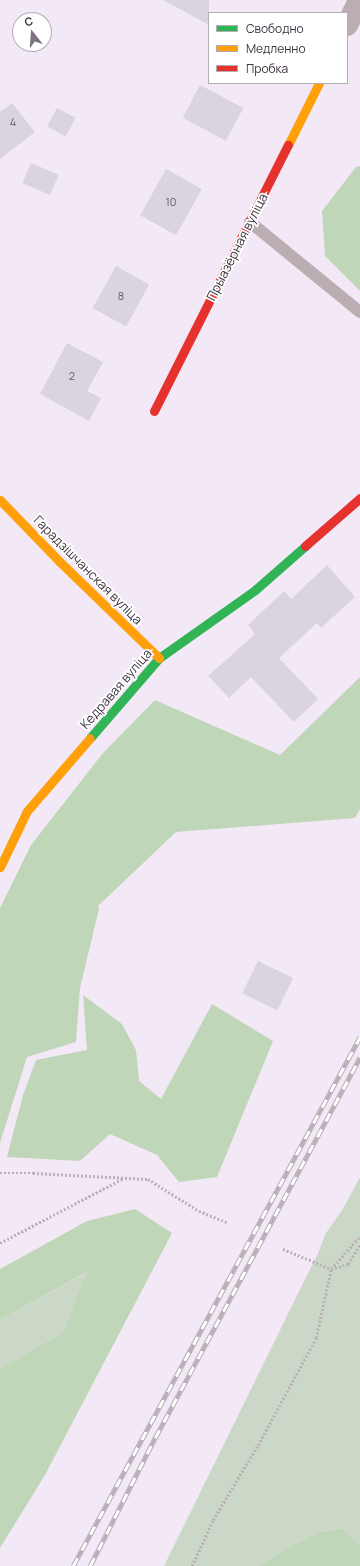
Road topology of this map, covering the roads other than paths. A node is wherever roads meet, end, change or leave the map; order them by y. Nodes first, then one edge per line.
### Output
1 (359, 0) edge
2 (348, 23) edge
3 (319, 84) edge
4 (250, 222) junction
5 (360, 312) edge
6 (154, 411) dead end
7 (360, 498) edge
8 (0, 500) edge
9 (159, 658) junction
10 (0, 867) edge

1 - 2 street
3 - 4 street, Прыазёрная вуліца
4 - 5 lane
4 - 6 street, Прыазёрная вуліца
7 - 9 street, Кедравая вуліца
8 - 9 street, Гарадзішчанская вуліца
9 - 10 street, Кедравая вуліца

